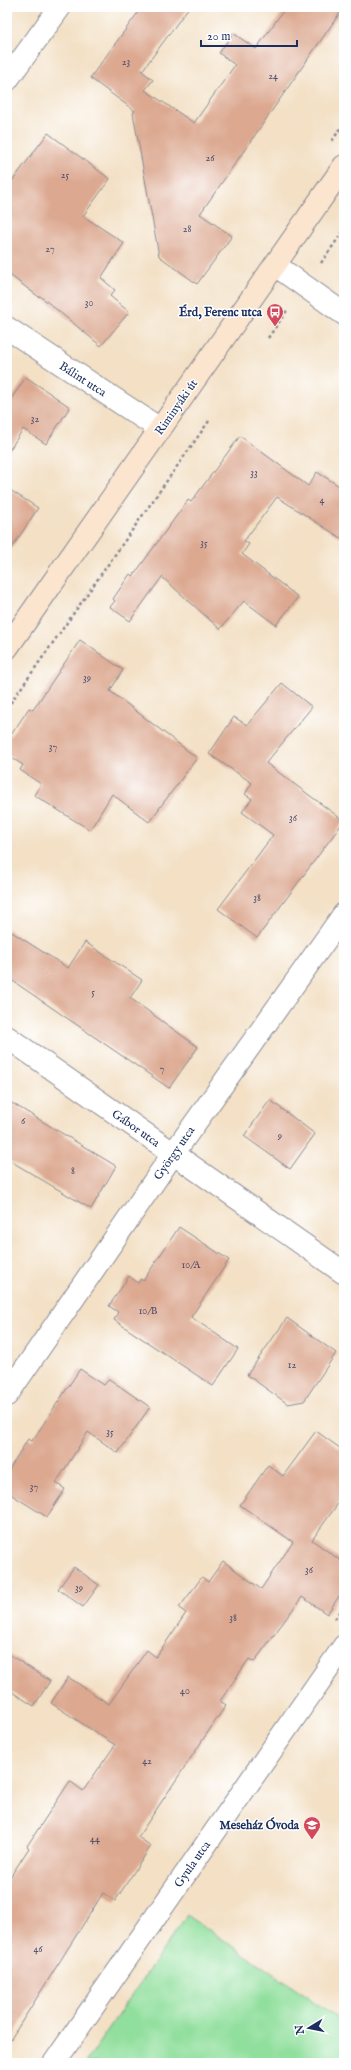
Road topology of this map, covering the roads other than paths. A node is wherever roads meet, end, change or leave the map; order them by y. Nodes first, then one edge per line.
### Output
1 (60, 7) edge
2 (7, 80) edge
3 (344, 166) edge
4 (275, 265) junction
5 (344, 314) edge
6 (7, 328) edge
7 (160, 429) junction
8 (7, 648) edge
9 (344, 914) edge
10 (7, 1036) edge
11 (173, 1154) junction
12 (344, 1273) edge
13 (7, 1395) edge
14 (344, 1646) edge
15 (54, 2063) edge

1 - 2 street
3 - 4 main road, Riminyáki út
4 - 5 street
4 - 7 main road, Riminyáki út
6 - 7 street, Bálint utca
7 - 8 main road, Riminyáki út
9 - 11 street, György utca
10 - 11 street, Gábor utca
11 - 12 street, Gábor utca
11 - 13 street, György utca
14 - 15 street, Gyula utca

